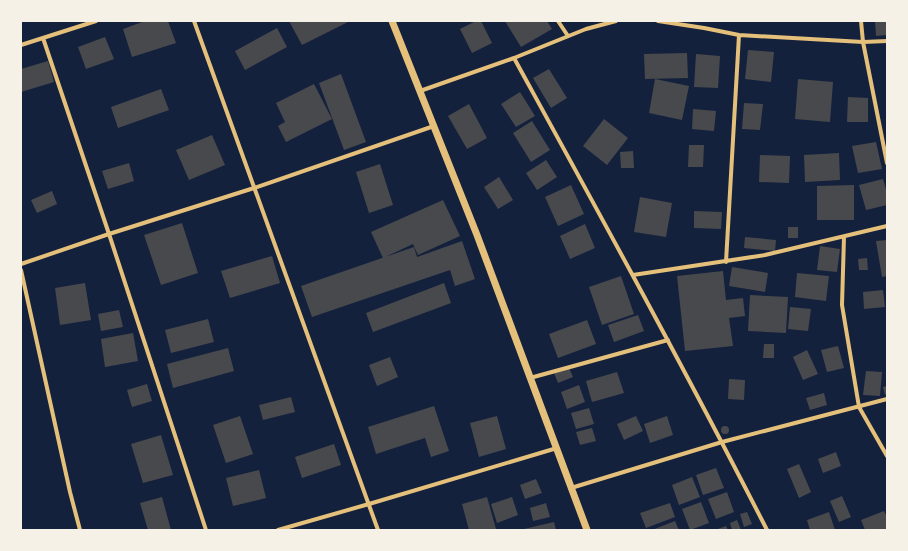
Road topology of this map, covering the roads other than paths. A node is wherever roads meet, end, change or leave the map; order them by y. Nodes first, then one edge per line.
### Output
1 (96, 21) edge
2 (194, 21) edge
3 (392, 21) edge
4 (558, 21) edge
5 (616, 21) edge
6 (658, 21) edge
7 (861, 21) edge
8 (568, 36) junction
9 (738, 36) junction
10 (43, 38) junction
11 (887, 41) edge
12 (863, 42) junction
13 (21, 46) edge
14 (514, 58) junction
15 (420, 91) junction
16 (434, 126) junction
17 (887, 163) edge
18 (254, 188) junction
19 (887, 226) edge
20 (109, 234) junction
21 (844, 237) junction
22 (726, 262) junction
23 (21, 264) edge
24 (21, 270) edge
25 (633, 275) junction
26 (668, 340) junction
27 (530, 378) junction
28 (887, 399) edge
29 (859, 407) junction
30 (722, 442) junction
31 (557, 448) junction
32 (887, 456) edge
33 (571, 488) junction
34 (369, 504) junction
35 (80, 530) edge
36 (206, 530) edge
37 (278, 530) edge
38 (378, 530) edge
39 (587, 530) edge
40 (768, 530) edge

1 - 10 street
2 - 18 street
3 - 15 street
4 - 8 street
5 - 8 street
6 - 9 street
7 - 12 street
8 - 14 street
9 - 12 street
9 - 22 street
10 - 13 street
10 - 20 street
11 - 12 street
12 - 17 street
14 - 15 street
14 - 25 street
15 - 16 street
16 - 18 street
16 - 27 street
18 - 20 street
18 - 34 street
19 - 21 street
20 - 23 street
20 - 36 street
21 - 22 street
21 - 29 street
22 - 25 street
24 - 35 street
25 - 26 street
26 - 27 street
26 - 30 street
27 - 31 street
28 - 29 street
29 - 30 street
29 - 32 street
30 - 33 street
30 - 40 street
31 - 33 street
31 - 34 street
33 - 39 street
34 - 37 street
34 - 38 street

